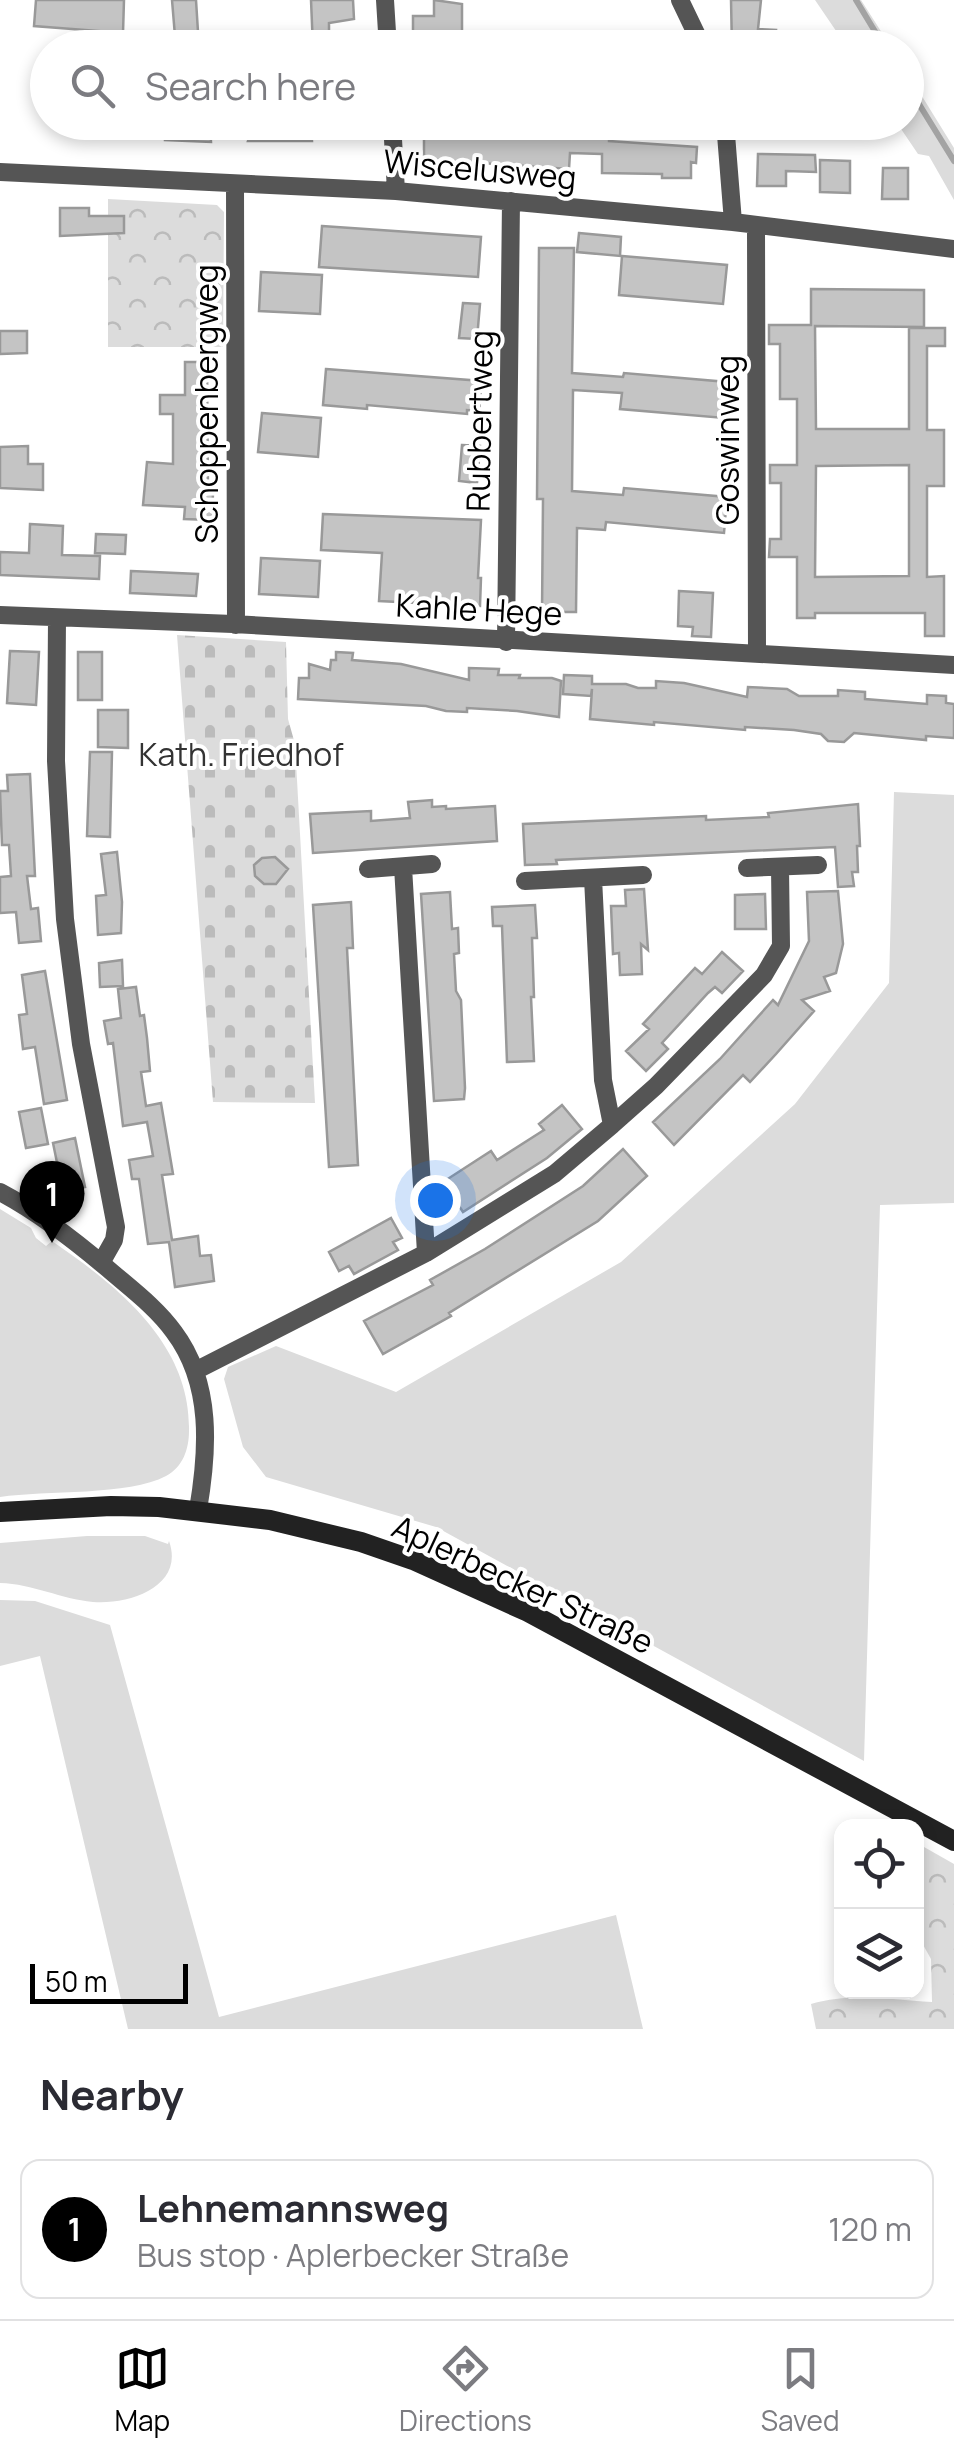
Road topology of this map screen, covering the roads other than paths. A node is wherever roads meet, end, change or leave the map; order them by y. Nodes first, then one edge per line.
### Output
1 (385, 0) edge
2 (680, 0) edge
3 (387, 30) edge
4 (694, 30) edge
5 (393, 140) edge
6 (726, 140) edge
7 (0, 172) edge
8 (235, 184) junction
9 (396, 192) junction
10 (511, 201) junction
11 (733, 222) junction
12 (756, 225) junction
13 (954, 249) edge
14 (0, 615) edge
15 (57, 618) junction
16 (236, 624) junction
17 (506, 642) junction
18 (757, 654) junction
19 (954, 664) edge
20 (432, 864) dead end
21 (818, 865) dead end
22 (402, 866) junction
23 (780, 866) junction
24 (748, 868) dead end
25 (368, 869) dead end
26 (643, 875) dead end
27 (593, 878) junction
28 (525, 881) dead end
29 (612, 1125) junction
30 (0, 1192) edge
31 (426, 1253) junction
32 (100, 1263) junction
33 (194, 1371) junction
34 (198, 1510) junction
35 (0, 1512) edge
36 (954, 1841) edge

1 - 3 street
2 - 4 street
5 - 9 street
6 - 11 street
7 - 8 street, Wiscelusweg
8 - 9 street, Wiscelusweg
8 - 16 street, Schoppenbergweg
9 - 10 street, Wiscelusweg
10 - 11 street, Wiscelusweg
10 - 17 street, Rubbertweg
11 - 12 street, Wiscelusweg
12 - 13 street, Wiscelusweg
12 - 18 street, Goswinweg
14 - 15 street, Kahle Hege
15 - 16 street, Kahle Hege
15 - 32 street
16 - 17 street, Kahle Hege
17 - 18 street, Kahle Hege
18 - 19 street, Kahle Hege
20 - 22 street
21 - 23 street
22 - 25 street
22 - 31 street
23 - 24 street
23 - 29 street
26 - 27 street
27 - 28 street
27 - 29 street
29 - 31 street
30 - 32 street
31 - 33 street
32 - 33 street
33 - 34 street
34 - 35 main road, Aplerbecker Straße
34 - 36 main road, Aplerbecker Straße

